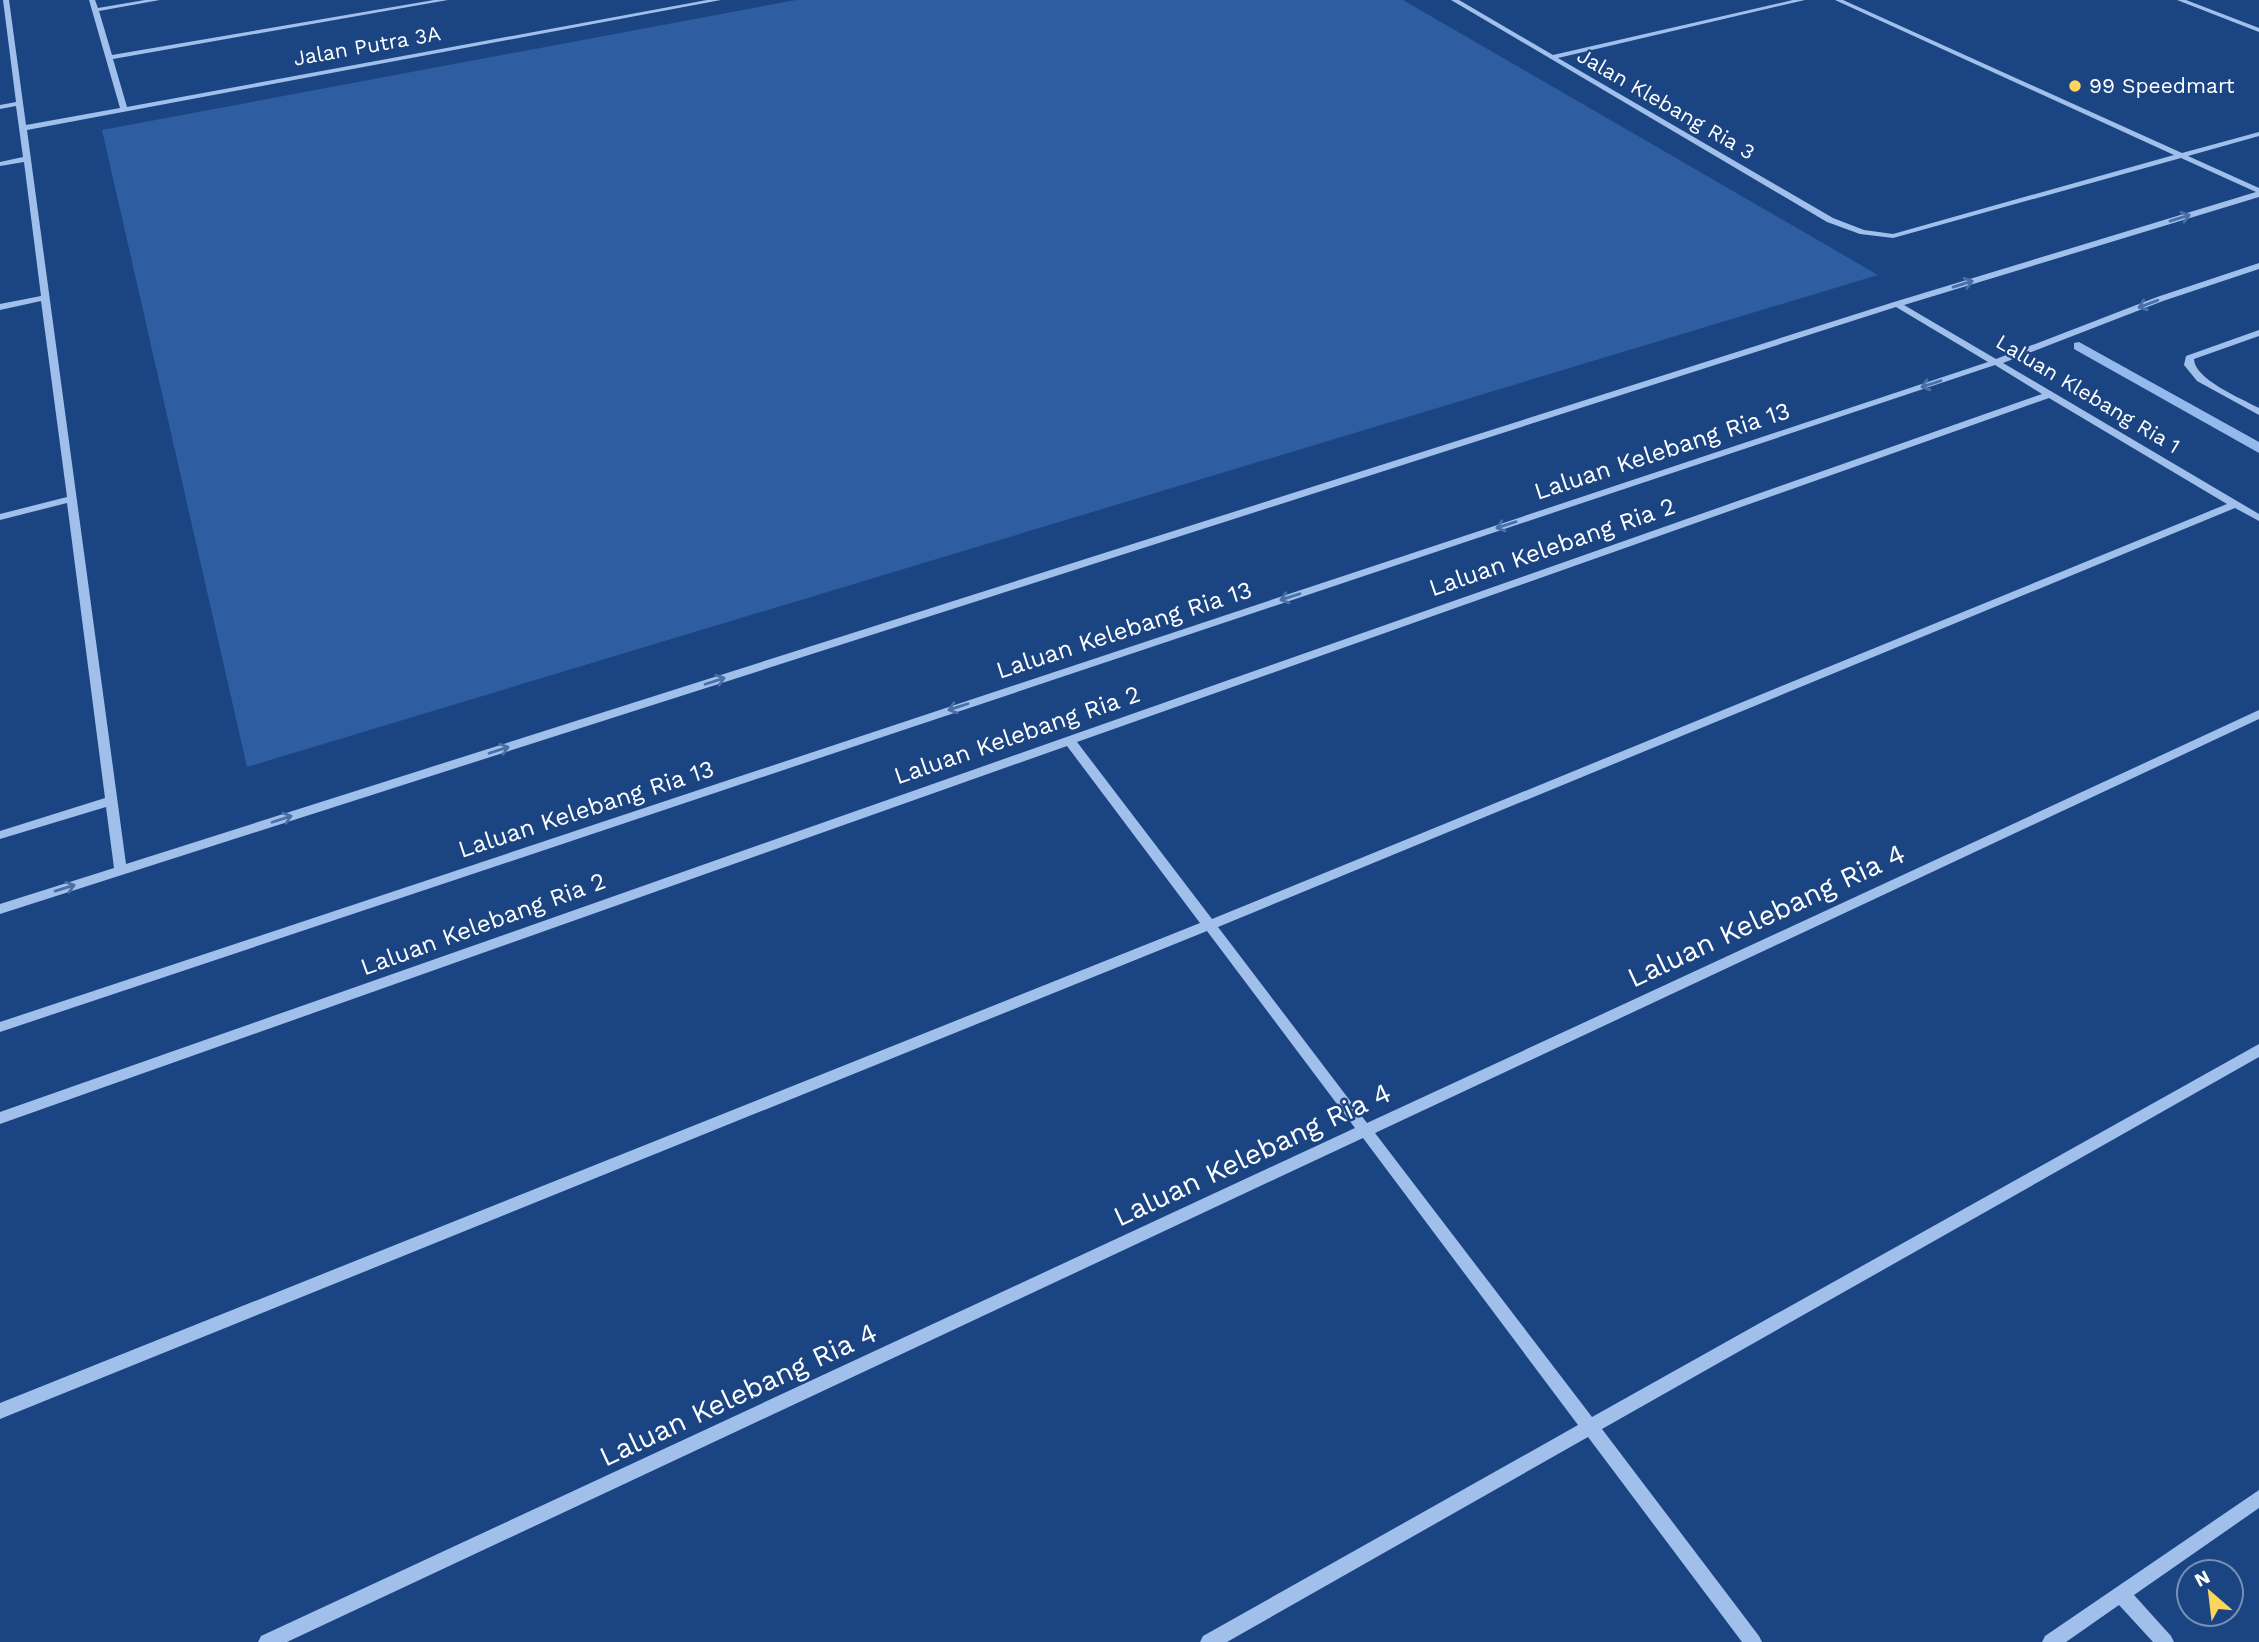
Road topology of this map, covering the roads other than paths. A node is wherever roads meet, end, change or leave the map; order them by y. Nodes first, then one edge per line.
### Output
1 (92, 0) edge
2 (157, 0) edge
3 (445, 0) edge
4 (718, 0) edge
5 (1454, 0) edge
6 (1802, 0) edge
7 (1838, 0) edge
8 (2180, 0) edge
9 (4, 1) edge
10 (95, 10) junction
11 (2259, 30) edge
12 (12, 49) junction
13 (0, 51) edge
14 (109, 58) junction
15 (1553, 58) junction
16 (19, 103) junction
17 (0, 107) edge
18 (124, 108) junction
19 (23, 128) junction
20 (2259, 134) edge
21 (2182, 157) junction
22 (27, 159) junction
23 (0, 164) edge
24 (2259, 192) edge
25 (2259, 266) edge
26 (45, 298) junction
27 (1897, 304) junction
28 (0, 307) edge
29 (2259, 333) edge
30 (1996, 362) junction
31 (2050, 394) junction
32 (2259, 412) edge
33 (72, 499) junction
34 (2235, 504) junction
35 (0, 517) edge
36 (2259, 518) edge
37 (2259, 714) edge
38 (1068, 739) junction
39 (111, 801) junction
40 (0, 835) edge
41 (121, 871) junction
42 (0, 909) edge
43 (1209, 925) junction
44 (0, 1027) edge
45 (2259, 1050) edge
46 (0, 1118) edge
47 (1365, 1131) junction
48 (0, 1411) edge
49 (1589, 1426) junction
50 (2259, 1498) edge
51 (2121, 1594) junction
52 (267, 1642) edge
53 (1209, 1642) edge
54 (1753, 1642) edge
55 (2051, 1642) edge
56 (2165, 1642) edge

1 - 10 street
2 - 10 street
3 - 14 street
4 - 18 street, Jalan Putra 3A
5 - 15 street, Jalan Klebang Ria 3
6 - 15 street
7 - 21 street
8 - 11 street
9 - 12 street
10 - 14 street
12 - 13 street
12 - 16 street
14 - 18 street
15 - 21 street, Jalan Klebang Ria 3
16 - 17 street
16 - 19 street
18 - 19 street, Jalan Putra 3A
19 - 22 street
20 - 21 street, Jalan Klebang Ria 3
21 - 24 street
22 - 23 street
22 - 26 street
27 -> 24 street
25 -> 30 street, Laluan Kelebang Ria 13
26 - 28 street
26 - 33 street
27 - 30 street, Laluan Klebang Ria 1
41 -> 27 street
29 - 32 street
30 - 31 street, Laluan Klebang Ria 1
30 -> 44 street, Laluan Kelebang Ria 13
31 - 34 street, Laluan Klebang Ria 1
31 - 38 street, Laluan Kelebang Ria 2
33 - 35 street
33 - 39 street
34 - 36 street, Laluan Klebang Ria 1
34 - 43 street
37 - 47 street, Laluan Kelebang Ria 4
38 - 43 street
38 - 46 street, Laluan Kelebang Ria 2
39 - 40 street
39 - 41 street
42 -> 41 street
43 - 47 street
43 - 48 street
45 - 49 street
47 - 49 street
47 - 52 street, Laluan Kelebang Ria 4
49 - 53 street
49 - 54 street
50 - 51 street
51 - 55 street
51 - 56 street

